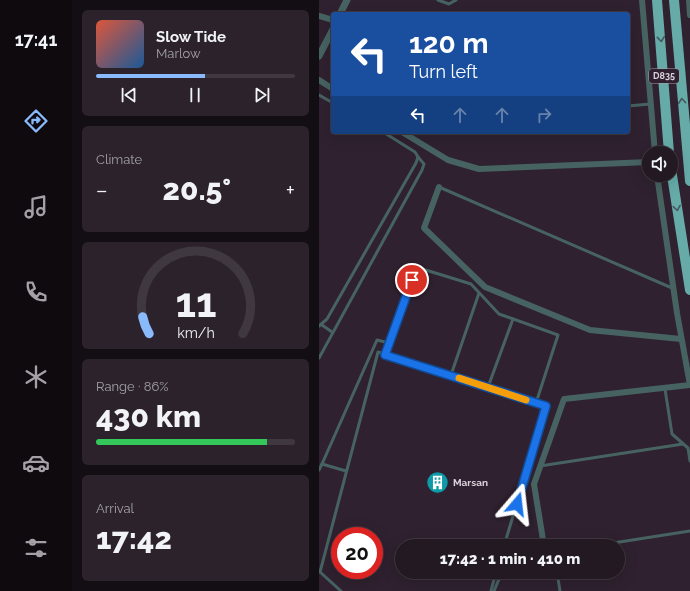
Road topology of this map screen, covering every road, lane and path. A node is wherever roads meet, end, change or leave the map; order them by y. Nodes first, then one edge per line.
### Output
1 (347, 0) edge
2 (438, 0) edge
3 (456, 0) edge
4 (642, 0) edge
5 (657, 0) edge
6 (674, 0) edge
7 (689, 0) edge
8 (341, 12) edge
9 (690, 15) edge
10 (319, 16) edge
11 (331, 19) edge
12 (331, 33) edge
13 (319, 54) edge
14 (319, 80) edge
15 (331, 88) edge
16 (319, 95) edge
17 (331, 102) edge
18 (650, 104) junction
19 (630, 106) edge
20 (386, 134) edge
21 (405, 134) edge
22 (654, 146) edge
23 (668, 146) edge
24 (418, 157) junction
25 (642, 162) edge
26 (658, 182) edge
27 (673, 182) edge
28 (690, 182) edge
29 (439, 187) joint
30 (673, 288) junction
31 (690, 290) edge
32 (479, 293) junction
33 (513, 319) junction
34 (321, 326) edge
35 (332, 332) junction
36 (681, 339) junction
37 (389, 343) junction
38 (385, 355) junction
39 (319, 358) edge
40 (451, 376) junction
41 (488, 387) junction
42 (665, 389) junction
43 (536, 403) junction
44 (683, 444) junction
45 (690, 461) edge
46 (322, 464) junction
47 (540, 466) junction
48 (319, 470) edge
49 (346, 471) junction
50 (690, 531) edge
51 (506, 539) edge
52 (543, 539) edge
53 (625, 541) edge
54 (494, 579) edge
55 (499, 579) edge
56 (558, 579) edge
57 (341, 591) edge
58 (491, 591) edge
59 (494, 591) edge
60 (560, 591) edge

1 - 8 street
2 - 3 lane
4 - 18 street
5 -> 23 highway, D835
28 -> 6 highway, D835
7 - 9 street
10 - 11 street
12 - 13 street
14 - 15 street
16 - 17 lane
18 - 19 lane
18 - 22 street
20 - 24 lane
21 - 25 street
24 - 34 lane
24 - 35 lane
26 - 30 street
27 -> 31 highway
29 - 30 lane
29 - 36 street
30 - 36 street
32 - 33 lane
32 - 37 lane
32 - 40 lane
33 - 41 lane
33 - 43 lane
34 - 35 lane
35 - 39 lane
36 - 42 street
37 - 38 lane
37 - 46 lane
38 - 40 lane
38 - 49 lane
40 - 41 lane
41 - 43 lane
42 - 44 lane
42 - 47 street
43 - 51 lane
44 - 45 lane
44 - 47 lane
46 - 48 lane
46 - 49 lane
47 - 52 street
49 - 57 lane
50 - 53 lane
54 - 58 lane
55 - 59 lane
56 - 60 lane

